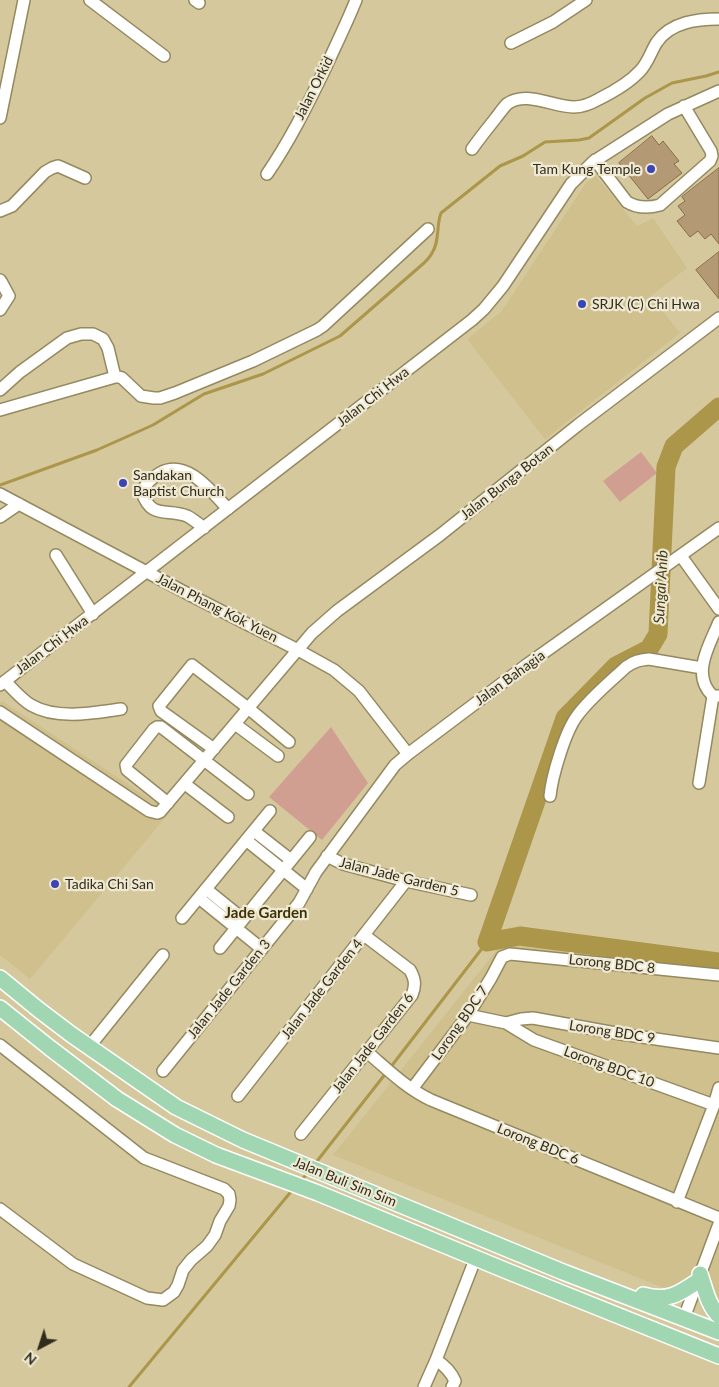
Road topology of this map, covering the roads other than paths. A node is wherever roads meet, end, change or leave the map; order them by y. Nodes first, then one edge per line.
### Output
1 (24, 0) edge
2 (90, 0) edge
3 (356, 0) edge
4 (586, 0) edge
5 (719, 20) edge
6 (511, 43) dead end
7 (164, 56) dead end
8 (719, 91) edge
9 (684, 106) junction
10 (0, 118) edge
11 (472, 149) dead end
12 (595, 160) junction
13 (267, 174) dead end
14 (85, 178) dead end
15 (0, 210) edge
16 (428, 229) dead end
17 (0, 280) edge
18 (0, 310) edge
19 (719, 318) edge
20 (115, 377) junction
21 (0, 390) edge
22 (0, 410) edge
23 (3, 496) edge
24 (19, 504) junction
25 (228, 509) junction
26 (0, 517) edge
27 (204, 528) junction
28 (719, 528) edge
29 (56, 555) dead end
30 (676, 559) junction
31 (146, 572) junction
32 (719, 609) edge
33 (93, 614) junction
34 (719, 622) edge
35 (298, 650) junction
36 (702, 668) junction
37 (2, 683) edge
38 (716, 696) edge
39 (248, 708) junction
40 (121, 709) dead end
41 (0, 712) edge
42 (235, 724) junction
43 (289, 742) dead end
44 (214, 749) junction
45 (408, 754) junction
46 (278, 756) dead end
47 (204, 761) junction
48 (699, 783) dead end
49 (185, 784) junction
50 (248, 794) dead end
51 (550, 796) dead end
52 (166, 806) junction
53 (270, 811) dead end
54 (228, 817) dead end
55 (250, 835) junction
56 (310, 837) dead end
57 (328, 856) junction
58 (287, 865) junction
59 (406, 881) junction
60 (307, 889) junction
61 (202, 894) junction
62 (471, 895) dead end
63 (182, 918) dead end
64 (240, 924) junction
65 (364, 935) junction
66 (220, 948) dead end
67 (262, 949) junction
68 (163, 955) dead end
69 (506, 955) joint
70 (719, 975) edge
71 (0, 978) edge
72 (0, 987) edge
73 (0, 1008) edge
74 (468, 1015) junction
75 (506, 1024) junction
76 (27, 1030) junction
77 (0, 1045) edge
78 (89, 1046) junction
79 (719, 1048) edge
80 (367, 1052) junction
81 (163, 1071) dead end
82 (719, 1088) edge
83 (412, 1089) junction
84 (238, 1096) dead end
85 (714, 1105) junction
86 (301, 1134) dead end
87 (677, 1202) junction
88 (0, 1209) edge
89 (719, 1218) edge
90 (719, 1224) edge
91 (476, 1257) junction
92 (699, 1278) junction
93 (589, 1282) junction
94 (719, 1316) edge
95 (684, 1318) junction
96 (649, 1328) junction
97 (719, 1332) edge
98 (702, 1350) junction
99 (719, 1356) edge
100 (436, 1360) junction
101 (424, 1387) edge
102 (452, 1387) edge

1 - 10 street
2 - 7 street
3 - 13 street, Jalan Orkid
4 - 6 street
5 - 11 street
8 - 9 street, Jalan Chi Hwa
9 - 12 street, Jalan Chi Hwa
9 - 12 street
12 - 25 street, Jalan Chi Hwa
14 - 15 street
16 - 20 street
17 - 18 street
19 - 35 street, Jalan Bunga Botan
20 - 21 street
20 - 22 street
23 - 24 street, Jalan Phang Kok Yuen
24 - 26 street
24 - 31 street, Jalan Phang Kok Yuen
25 - 27 street, Jalan Chi Hwa
25 - 27 street
27 - 31 street, Jalan Chi Hwa
28 - 30 street, Jalan Bahagia
29 - 33 street
30 - 32 street
30 - 45 street, Jalan Bahagia
31 - 33 street, Jalan Chi Hwa
31 - 35 street, Jalan Phang Kok Yuen
33 - 37 street, Jalan Chi Hwa
34 - 36 street
35 - 39 street, Jalan Bunga Botan
35 - 45 street, Jalan Phang Kok Yuen
36 - 38 street
36 - 51 street
37 - 40 street
38 - 48 street
39 - 42 street, Jalan Bunga Botan
39 - 43 street
39 - 44 street
41 - 52 street
42 - 44 street, Jalan Bunga Botan
42 - 46 street
44 - 47 street, Jalan Bunga Botan
45 - 57 street, Jalan Bahagia
47 - 49 street, Jalan Bunga Botan
47 - 50 street
47 - 52 street
49 - 52 street, Jalan Bunga Botan
49 - 54 street
53 - 55 street
55 - 58 street
55 - 61 street
56 - 58 street
57 - 59 street, Jalan Jade Garden 5
57 - 60 street, Jalan Jade Garden 3
58 - 60 street
58 - 64 street
59 - 62 street, Jalan Jade Garden 5
59 - 65 street, Jalan Jade Garden 4
60 - 67 street, Jalan Jade Garden 3
61 - 63 street
61 - 64 street
64 - 66 street
64 - 67 street
65 - 80 street, Jalan Jade Garden 6
65 - 84 street, Jalan Jade Garden 4
67 - 81 street, Jalan Jade Garden 3
68 - 78 street
69 - 70 street, Lorong BDC 8
69 - 74 street, Lorong BDC 7
71 - 78 main road, Jalan Buli Sim Sim
72 - 76 main road
73 - 76 main road, Jalan Buli Sim Sim
74 - 75 street
74 - 83 street, Lorong BDC 7
75 - 79 street, Lorong BDC 9
75 - 85 street, Lorong BDC 10
76 - 91 main road, Jalan Buli Sim Sim
77 - 88 street
78 - 93 main road, Jalan Buli Sim Sim
80 - 83 street, Lorong BDC 6
80 - 86 street, Jalan Jade Garden 6
82 - 85 street
83 - 87 street, Lorong BDC 6
85 - 87 street
87 - 89 street, Lorong BDC 6
90 - 92 street
91 - 96 main road, Jalan Buli Sim Sim
91 - 100 street
92 - 93 main road
92 - 94 main road
92 - 95 street
93 - 95 main road, Jalan Buli Sim Sim
95 - 96 main road
95 - 97 main road, Jalan Buli Sim Sim
95 - 98 main road
96 - 98 main road, Jalan Buli Sim Sim
98 - 99 main road, Jalan Buli Sim Sim
100 - 101 street
100 - 102 street

